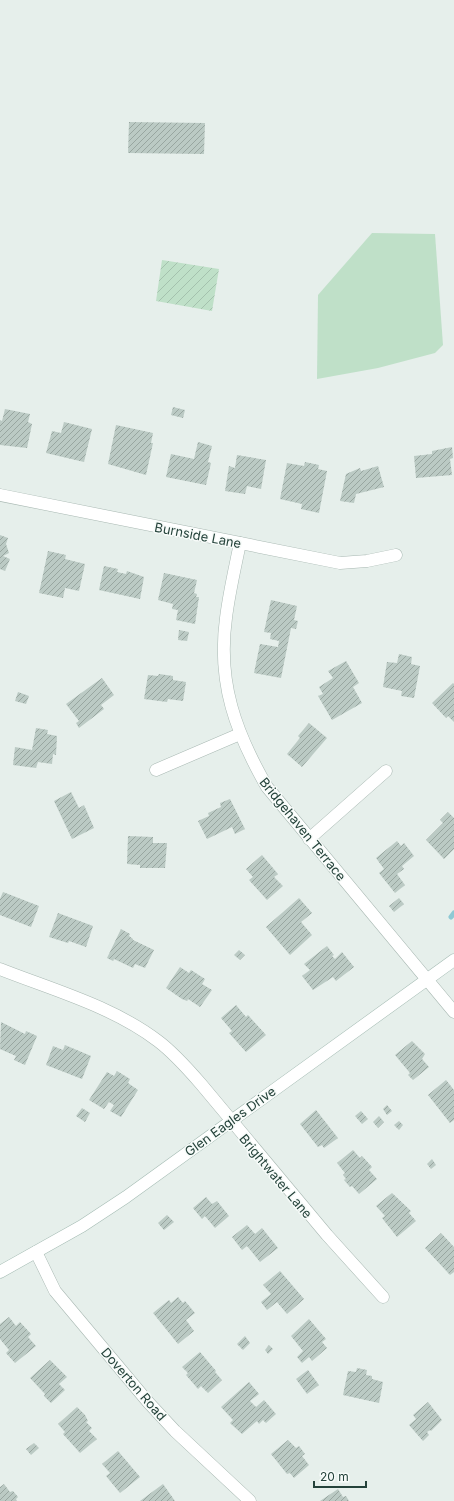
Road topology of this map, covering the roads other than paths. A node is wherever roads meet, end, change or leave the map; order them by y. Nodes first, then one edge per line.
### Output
1 (0, 495) edge
2 (240, 543) junction
3 (396, 555) dead end
4 (240, 734) junction
5 (156, 770) dead end
6 (386, 771) dead end
7 (309, 838) junction
8 (454, 960) edge
9 (0, 969) edge
10 (427, 980) junction
11 (454, 1012) edge
12 (231, 1121) junction
13 (36, 1252) junction
14 (0, 1272) edge
15 (383, 1297) dead end
16 (250, 1501) edge

1 - 2 street, Burnside Lane
2 - 3 street, Burnside Lane
2 - 4 street, Bridgehaven Terrace
4 - 5 street
4 - 7 street, Bridgehaven Terrace
6 - 7 street
7 - 10 street, Bridgehaven Terrace
8 - 10 street, Glen Eagles Drive
9 - 12 street, Brightwater Lane
10 - 11 street, Bridgehaven Terrace
10 - 12 street, Glen Eagles Drive
12 - 13 street, Glen Eagles Drive
12 - 15 street, Brightwater Lane
13 - 14 street, Glen Eagles Drive
13 - 16 street, Doverton Road

